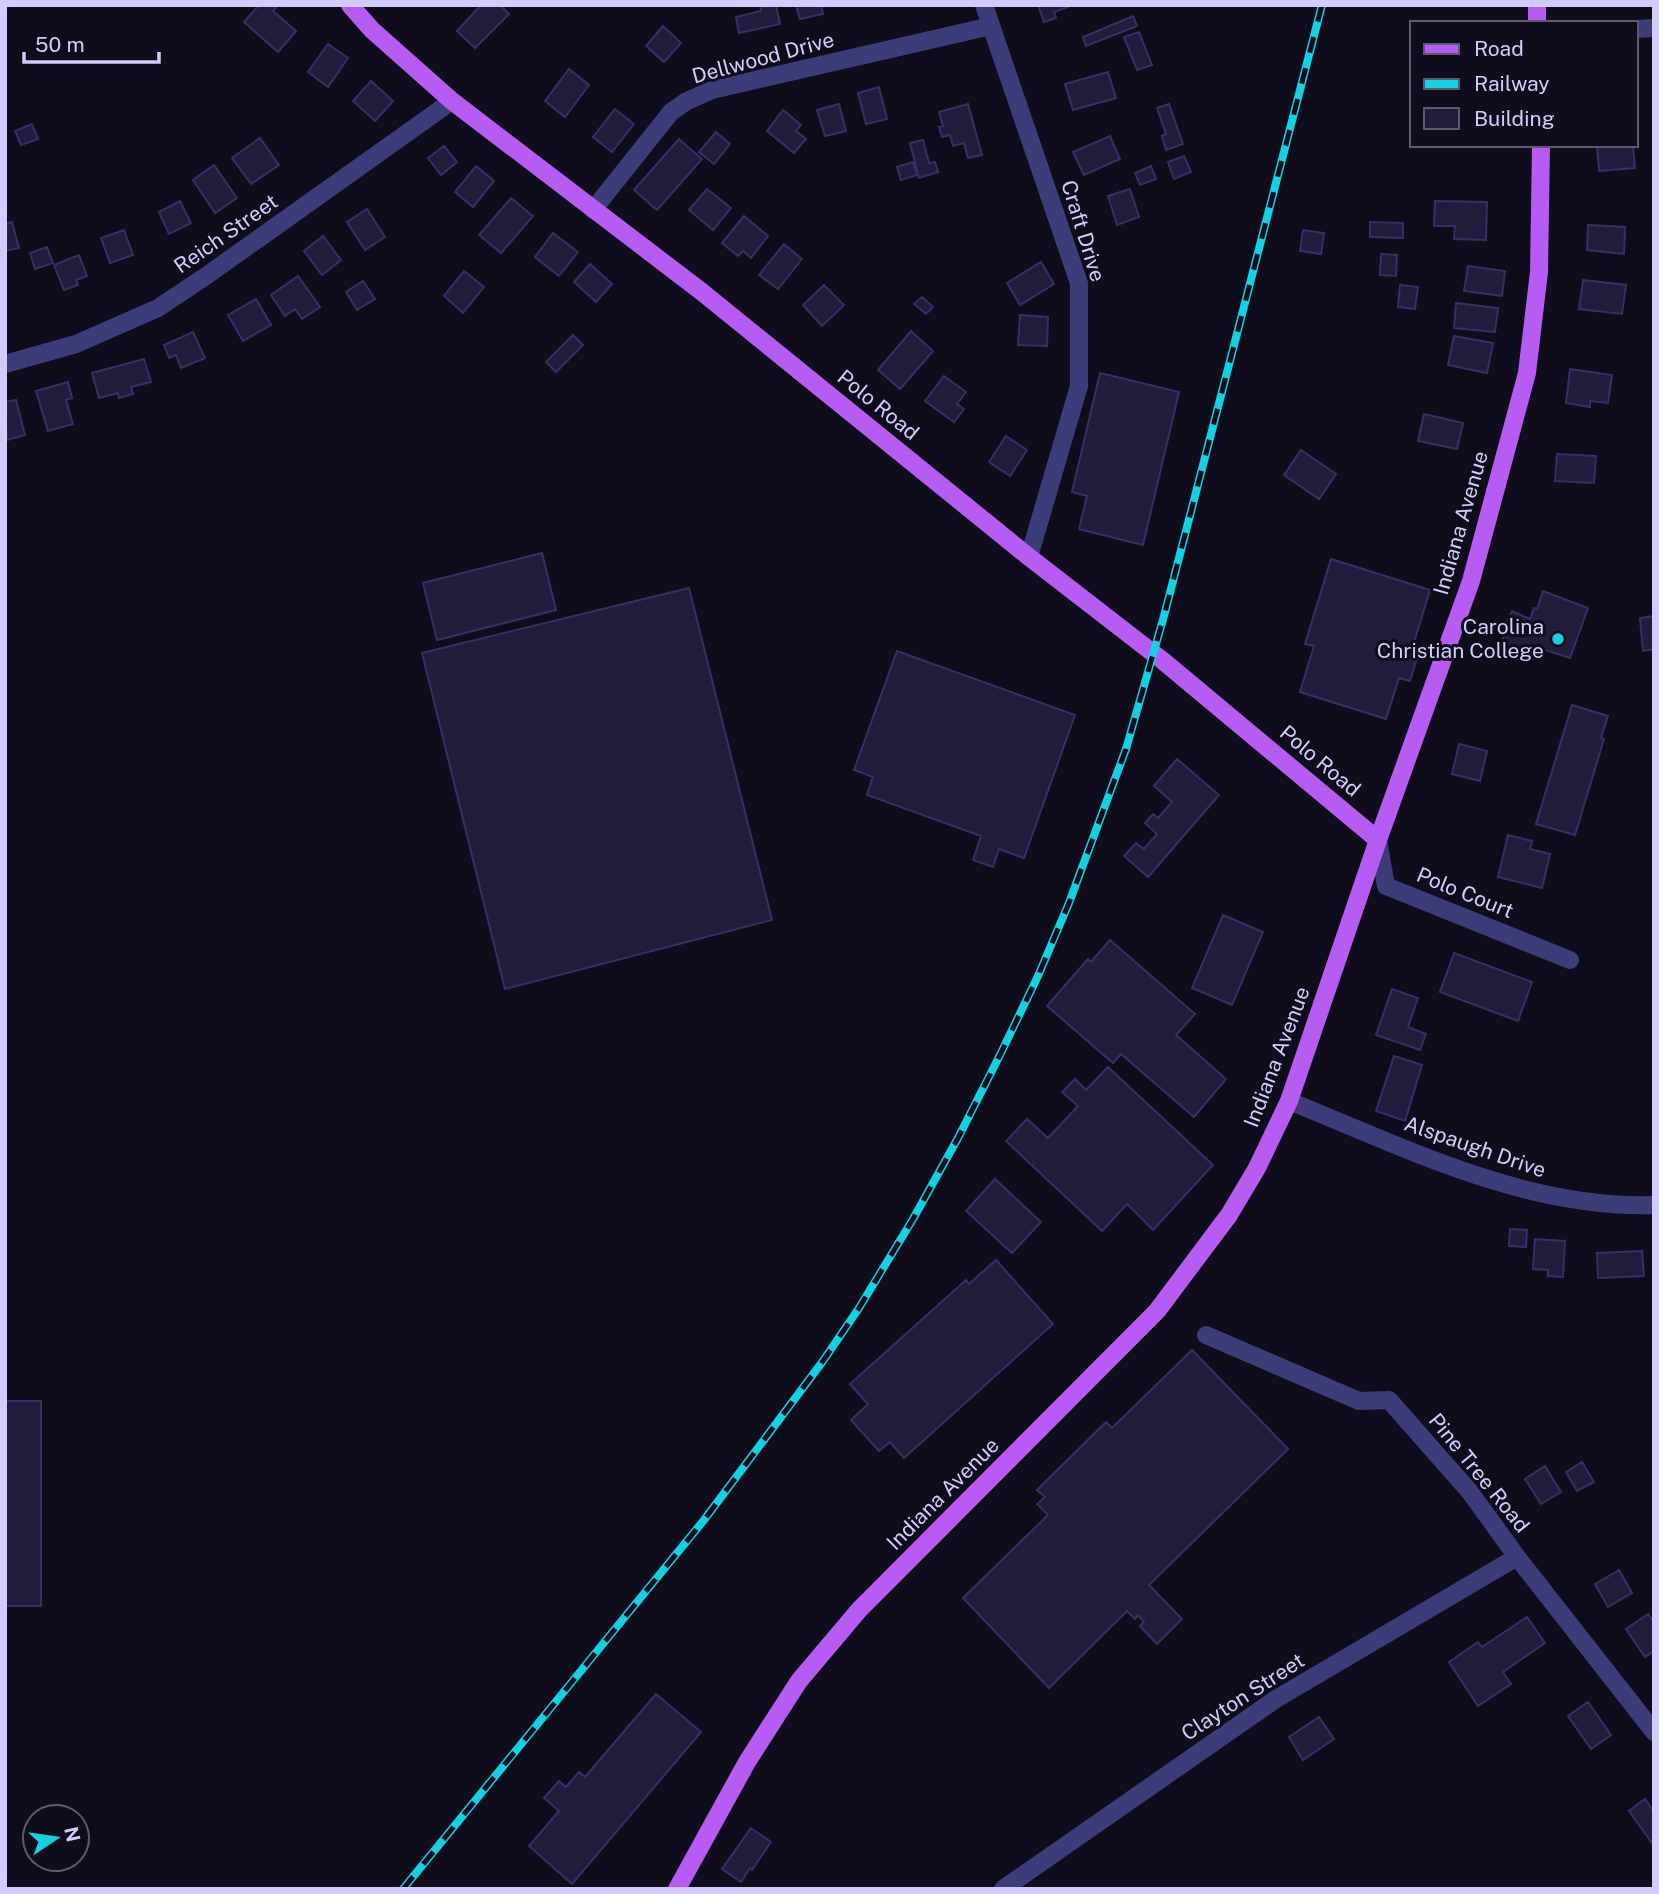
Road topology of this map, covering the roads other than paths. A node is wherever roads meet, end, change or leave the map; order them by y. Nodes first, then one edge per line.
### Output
1 (350, 5) edge
2 (984, 5) edge
3 (991, 26) junction
4 (452, 101) junction
5 (1541, 147) edge
6 (593, 210) junction
7 (5, 364) edge
8 (1028, 556) junction
9 (1378, 840) junction
10 (1570, 960) dead end
11 (1289, 1101) junction
12 (1654, 1205) edge
13 (1206, 1335) dead end
14 (1517, 1557) junction
15 (1654, 1732) edge
16 (677, 1889) edge
17 (1003, 1889) edge

1 - 4 main road, Polo Road
2 - 3 street, Craft Drive
3 - 6 street, Dellwood Drive
3 - 8 street, Craft Drive
4 - 6 main road, Polo Road
4 - 7 street, Reich Street
5 - 9 main road, Indiana Avenue
6 - 8 main road, Polo Road
8 - 9 main road, Polo Road
9 - 10 street, Polo Court
9 - 11 main road, Indiana Avenue
11 - 12 street, Alspaugh Drive
11 - 16 main road, Indiana Avenue
13 - 14 street, Pine Tree Road
14 - 15 street, Pine Tree Road
14 - 17 street, Clayton Street

